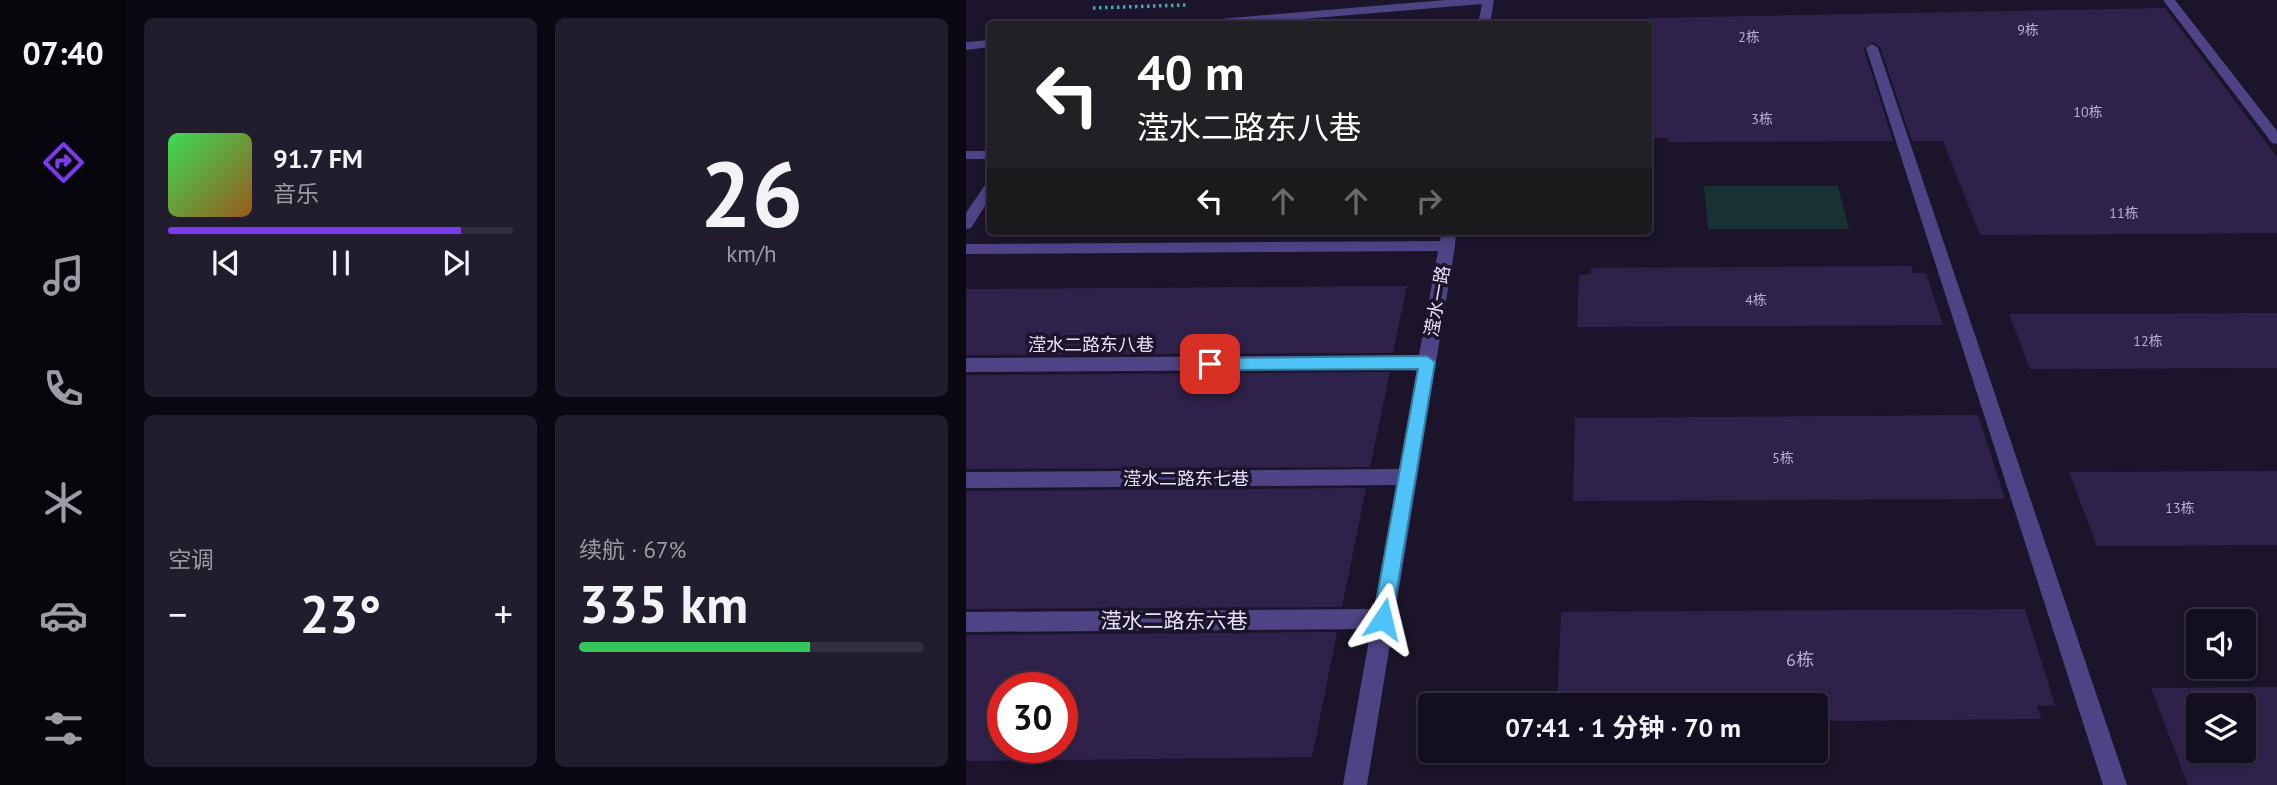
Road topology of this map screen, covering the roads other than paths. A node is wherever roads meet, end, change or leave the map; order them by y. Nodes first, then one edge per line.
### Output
1 (1486, 0) edge
2 (2169, 0) edge
3 (1243, 21) edge
4 (1484, 21) edge
5 (987, 44) edge
6 (966, 46) edge
7 (1872, 48) dead end
8 (2277, 140) edge
9 (966, 155) edge
10 (987, 155) edge
11 (987, 193) edge
12 (966, 225) edge
13 (1448, 238) edge
14 (966, 248) edge
15 (1427, 362) junction
16 (966, 365) edge
17 (1407, 477) junction
18 (966, 480) edge
19 (1383, 619) junction
20 (966, 622) edge
21 (1354, 785) edge
22 (2115, 785) edge

1 - 3 street
1 - 4 street
2 - 8 street
5 - 6 street
7 - 22 street
9 - 10 street
11 - 12 street
13 - 14 street
13 - 15 street, 滢水一路
15 - 16 street, 滢水二路东八巷
15 - 17 street, 滢水一路
17 - 18 street, 滢水二路东七巷
17 - 19 street, 滢水一路
19 - 20 street, 滢水二路东六巷
19 - 21 street, 滢水一路

